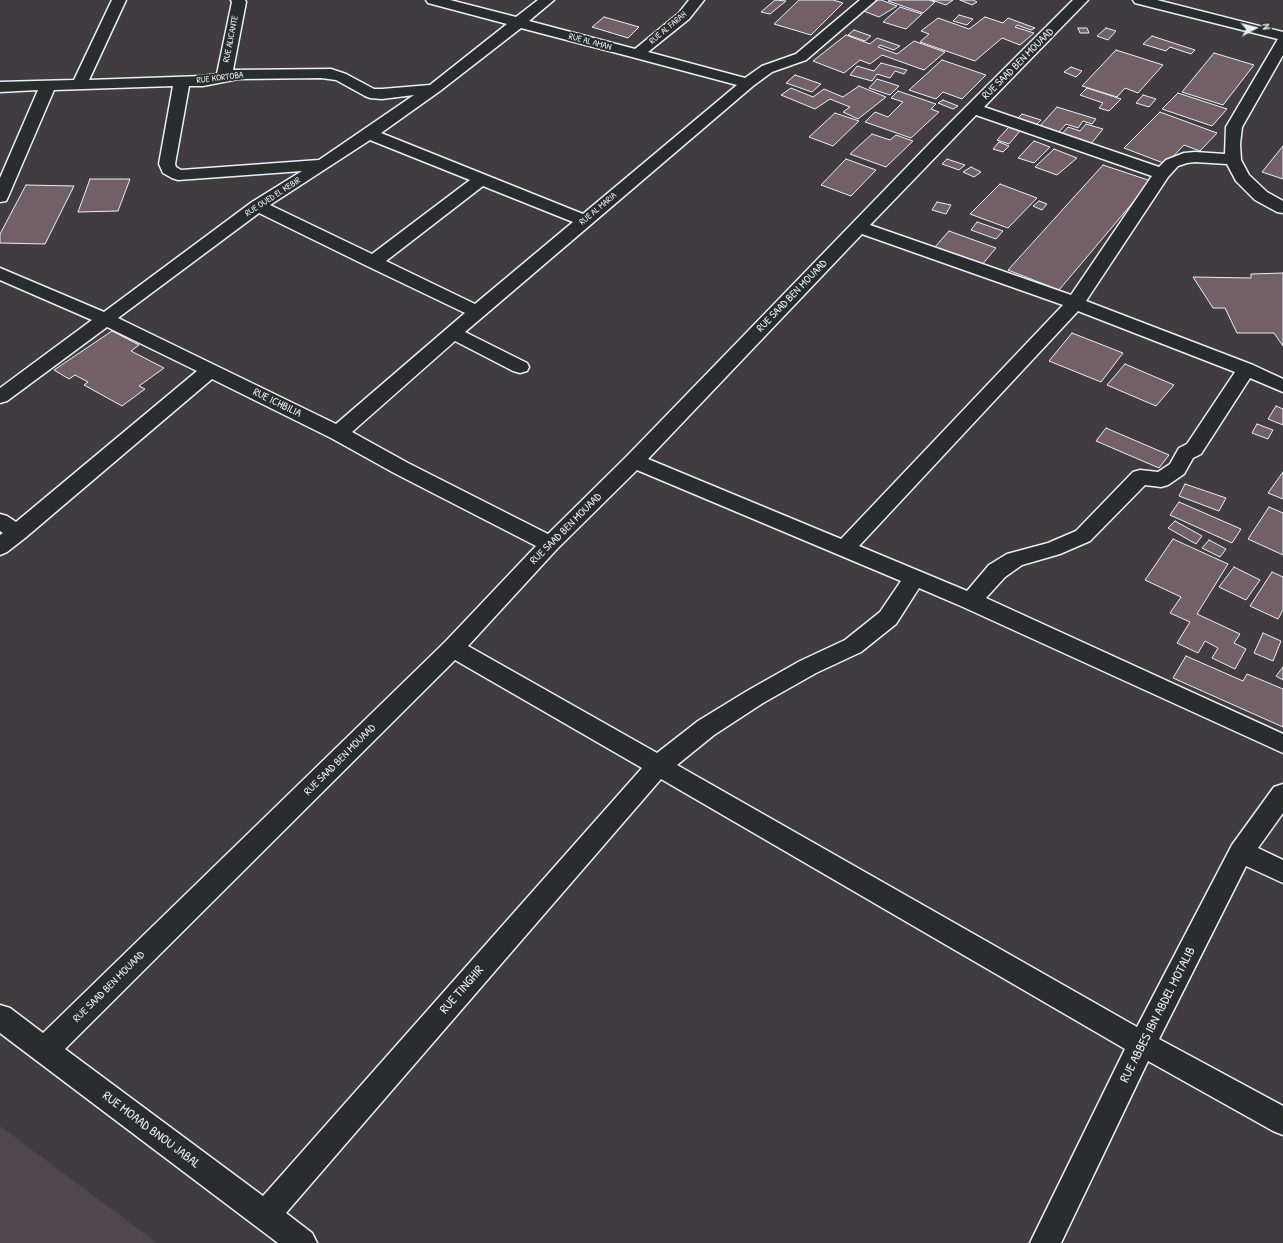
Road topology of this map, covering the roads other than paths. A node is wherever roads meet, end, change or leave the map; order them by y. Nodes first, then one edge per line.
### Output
1 (119, 0) edge
2 (238, 0) edge
3 (432, 0) edge
4 (547, 0) edge
5 (697, 0) edge
6 (869, 0) edge
7 (1081, 0) edge
8 (1140, 0) edge
9 (518, 22) junction
10 (1283, 36) edge
11 (1283, 42) edge
12 (637, 54) junction
13 (224, 77) junction
14 (182, 81) junction
15 (748, 83) junction
16 (79, 85) junction
17 (48, 86) junction
18 (0, 87) edge
19 (435, 88) junction
20 (974, 109) junction
21 (369, 134) junction
22 (1233, 160) junction
23 (323, 165) junction
24 (1162, 174) junction
25 (482, 179) junction
26 (0, 197) edge
27 (258, 206) junction
28 (1283, 208) edge
29 (584, 221) junction
30 (859, 227) junction
31 (373, 262) junction
32 (0, 273) edge
33 (1075, 303) junction
34 (477, 312) junction
35 (105, 319) junction
36 (453, 333) junction
37 (520, 367) dead end
38 (1246, 369) junction
39 (210, 370) junction
40 (1283, 386) edge
41 (0, 397) edge
42 (338, 433) junction
43 (634, 461) junction
44 (0, 521) edge
45 (18, 533) junction
46 (550, 544) junction
47 (0, 547) edge
48 (845, 548) junction
49 (914, 577) junction
50 (970, 601) junction
51 (453, 648) junction
52 (1283, 744) edge
53 (658, 766) junction
54 (1283, 794) edge
55 (1241, 852) junction
56 (1283, 872) edge
57 (0, 1017) edge
58 (1142, 1044) junction
59 (45, 1050) junction
60 (1283, 1120) edge
61 (265, 1215) junction
62 (302, 1243) edge
63 (1045, 1243) edge

1 - 16 street
2 - 13 street, RUE ALICANTE
3 - 9 street, RUE AL AMAN
4 - 9 street, RUE OUED EL KEBIR
5 - 12 street, RUE AL FARAH
6 - 15 street, RUE AL MARIA
7 - 20 street, RUE SAAD BEN MOUAAD
8 - 10 street
9 - 12 street, RUE AL AMAN
9 - 19 street, RUE OUED EL KEBIR
11 - 22 street
12 - 15 street, RUE AL AMAN
13 - 14 street, RUE KORTOBA
13 - 19 street, RUE KORTOBA
14 - 16 street, RUE KORTOBA
14 - 23 street
15 - 29 street, RUE AL MARIA
16 - 17 street, RUE KORTOBA
17 - 18 street, RUE KORTOBA
17 - 26 street
19 - 21 street, RUE OUED EL KEBIR
20 - 24 street
20 - 30 street, RUE SAAD BEN MOUAAD
21 - 23 street, RUE OUED EL KEBIR
21 - 25 street
22 - 24 street
22 - 28 street
23 - 27 street, RUE OUED EL KEBIR
24 - 33 street
25 - 29 street
25 - 31 street
27 - 31 street
27 - 35 street, RUE OUED EL KEBIR
29 - 34 street, RUE AL MARIA
30 - 33 street
30 - 43 street, RUE SAAD BEN MOUAAD
31 - 34 street
32 - 35 street, RUE ICHBILIA
33 - 38 street
33 - 48 street
34 - 36 street, RUE AL MARIA
35 - 39 street, RUE ICHBILIA
35 - 41 street, RUE OUED EL KEBIR
36 - 37 street
36 - 42 street, RUE AL MARIA
38 - 40 street
38 - 50 street
39 - 42 street, RUE ICHBILIA
39 - 45 street
42 - 46 street, RUE ICHBILIA
43 - 46 street, RUE SAAD BEN MOUAAD
43 - 48 street
44 - 45 street
45 - 47 street
46 - 51 street, RUE SAAD BEN MOUAAD
48 - 49 street
49 - 50 street
49 - 53 street, RUE TINGHIR
50 - 52 street
51 - 53 street
51 - 59 street, RUE SAAD BEN MOUAAD
53 - 58 street
53 - 61 street, RUE TINGHIR
54 - 55 street, RUE ABBES IBN ABDEL MOTALIB
55 - 56 street
55 - 58 street, RUE ABBES IBN ABDEL MOTALIB
57 - 59 street, RUE MOAAD BNOU JABAL
58 - 60 street
58 - 63 street, RUE ABBES IBN ABDEL MOTALIB
59 - 61 street, RUE MOAAD BNOU JABAL
61 - 62 street, RUE MOAAD BNOU JABAL

